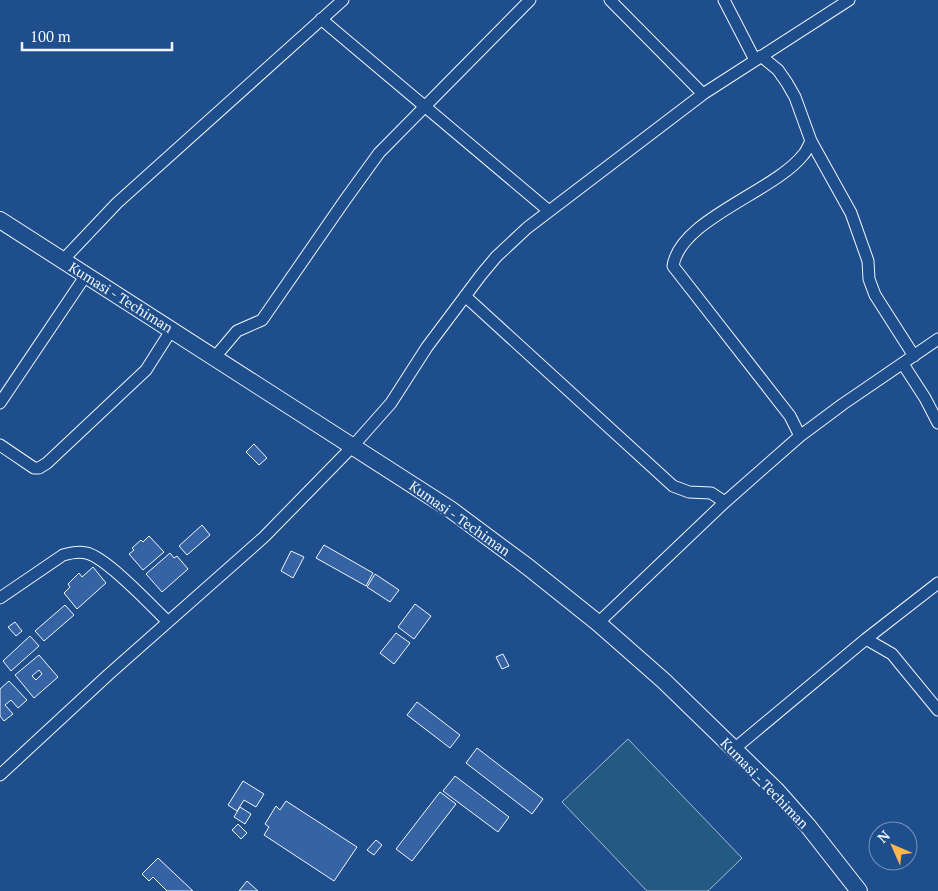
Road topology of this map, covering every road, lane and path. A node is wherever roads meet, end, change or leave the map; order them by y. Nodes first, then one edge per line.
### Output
1 (343, 0) edge
2 (530, 0) edge
3 (610, 0) edge
4 (724, 0) edge
5 (849, 0) edge
6 (321, 19) junction
7 (758, 58) junction
8 (703, 94) junction
9 (425, 107) junction
10 (811, 141) junction
11 (549, 212) junction
12 (0, 220) edge
13 (63, 260) junction
14 (86, 275) junction
15 (465, 296) junction
16 (172, 329) junction
17 (938, 339) edge
18 (914, 356) junction
19 (215, 357) junction
20 (903, 364) junction
21 (0, 403) edge
22 (938, 423) edge
23 (800, 436) junction
24 (0, 445) edge
25 (353, 446) junction
26 (725, 502) junction
27 (938, 583) edge
28 (0, 598) edge
29 (168, 622) junction
30 (598, 623) junction
31 (866, 639) junction
32 (938, 710) edge
33 (734, 749) junction
34 (0, 775) edge
35 (858, 891) edge

1 - 6 street
2 - 9 street
3 - 8 street
4 - 7 street
5 - 7 street
6 - 9 street
6 - 13 street
7 - 8 street
7 - 10 street
8 - 11 street
9 - 11 street
9 - 19 street
10 - 18 street
10 - 23 street
11 - 15 street
12 - 13 highway, Kumasi - Techiman
13 - 14 highway, Kumasi - Techiman
14 - 16 highway, Kumasi - Techiman
14 - 21 street
15 - 25 street
15 - 26 street
16 - 19 highway, Kumasi - Techiman
16 - 24 street
17 - 18 street
18 - 20 street
19 - 25 highway, Kumasi - Techiman
20 - 22 street
20 - 23 street
23 - 26 street
25 - 29 street
25 - 30 highway, Kumasi - Techiman
26 - 30 street
27 - 31 street
28 - 29 street
29 - 34 street
30 - 33 highway, Kumasi - Techiman
31 - 32 street
31 - 33 street
33 - 35 highway, Kumasi - Techiman

